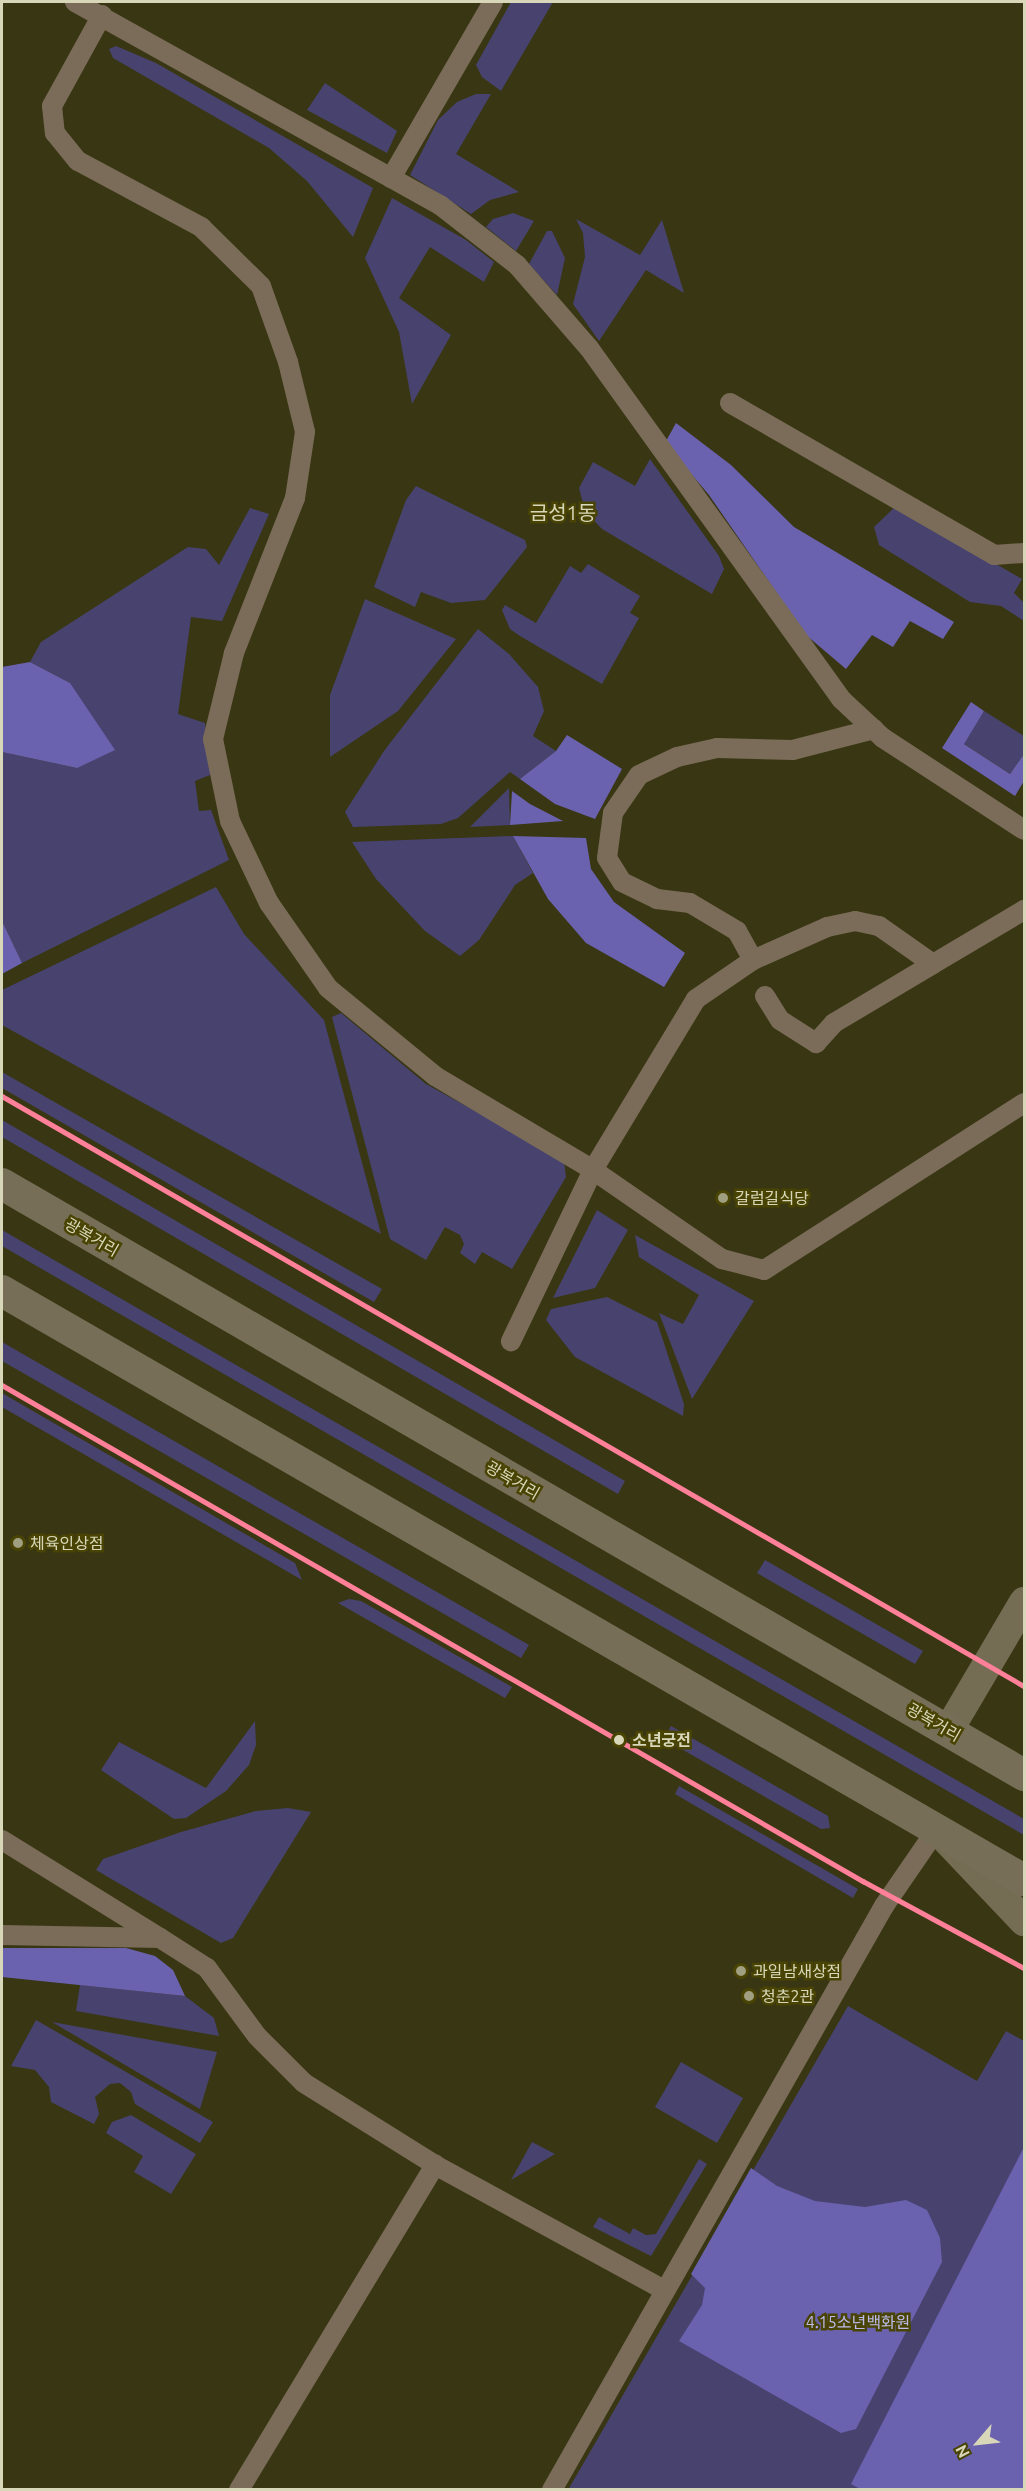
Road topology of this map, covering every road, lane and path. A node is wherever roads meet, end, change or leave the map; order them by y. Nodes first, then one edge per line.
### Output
1 (75, 2) edge
2 (494, 2) edge
3 (102, 15) junction
4 (391, 178) junction
5 (729, 403) dead end
6 (1024, 552) edge
7 (874, 729) junction
8 (1024, 830) edge
9 (1024, 910) edge
10 (753, 960) junction
11 (933, 964) junction
12 (765, 996) dead end
13 (1024, 1103) edge
14 (593, 1170) junction
15 (2, 1184) edge
16 (2, 1291) edge
17 (511, 1341) dead end
18 (1024, 1602) edge
19 (948, 1731) junction
20 (1024, 1775) edge
21 (937, 1829) junction
22 (2, 1840) edge
23 (1024, 1880) edge
24 (1024, 1921) edge
25 (2, 1935) edge
26 (160, 1938) junction
27 (435, 2165) junction
28 (664, 2290) junction
29 (239, 2490) edge
30 (552, 2490) edge

1 - 3 street
2 - 4 street
3 - 4 street
3 - 14 street
4 - 7 street
5 - 6 street
7 - 8 street
7 - 10 street
9 - 11 street
10 - 11 street
10 - 14 street
11 - 12 street
13 - 14 street
14 - 17 street
15 - 19 highway, 광복거리
16 - 21 highway
18 - 19 main road
19 - 20 highway, 광복거리
21 - 23 highway
21 - 24 main road
21 - 28 street
22 - 26 street
25 - 26 street
26 - 27 street
27 - 28 street
27 - 29 street
28 - 30 street

